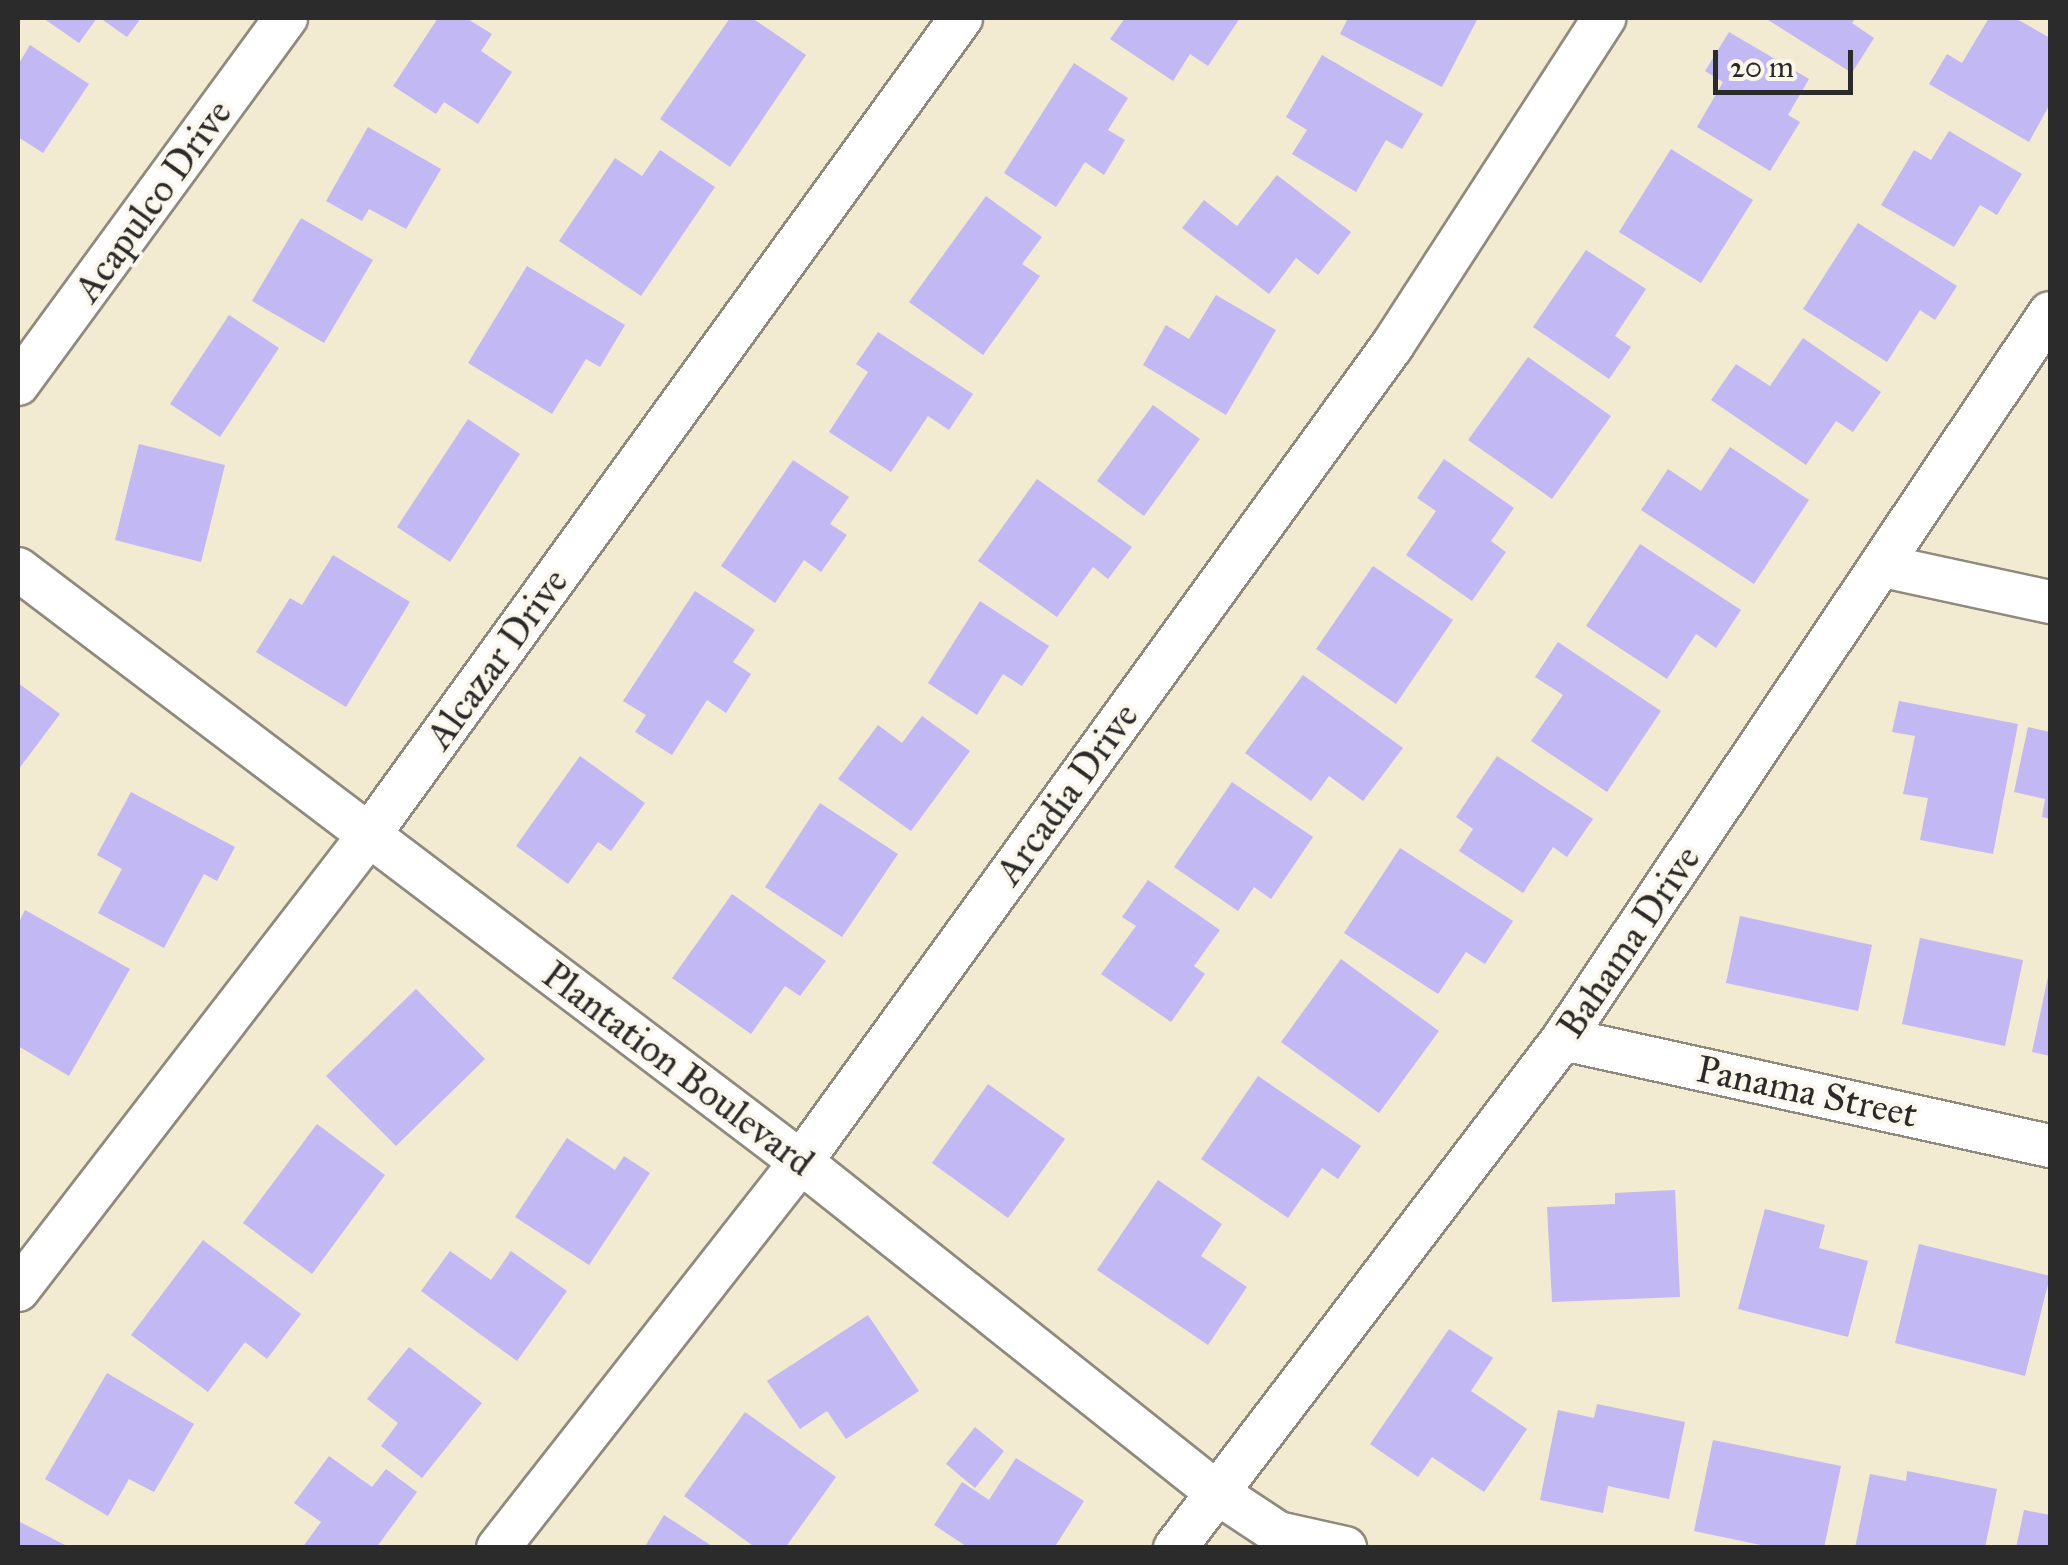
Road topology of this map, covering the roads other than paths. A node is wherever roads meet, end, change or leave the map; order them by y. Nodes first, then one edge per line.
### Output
1 (286, 18) edge
2 (962, 18) edge
3 (1604, 18) edge
4 (2050, 313) edge
5 (18, 384) edge
6 (1883, 566) junction
7 (18, 569) edge
8 (2050, 602) edge
9 (369, 834) junction
10 (1564, 1038) junction
11 (2050, 1146) edge
12 (801, 1162) junction
13 (18, 1290) edge
14 (1216, 1492) junction
15 (498, 1548) edge
16 (1175, 1548) edge
17 (1345, 1548) edge

1 - 5 street, Acapulco Drive
2 - 9 street, Alcazar Drive
3 - 12 street, Arcadia Drive
4 - 6 street, Bahama Drive
6 - 8 street
6 - 10 street, Bahama Drive
7 - 9 street, Plantation Boulevard
9 - 12 street, Plantation Boulevard
9 - 13 street, Alcazar Drive
10 - 11 street, Panama Street
10 - 14 street, Bahama Drive
12 - 14 street, Plantation Boulevard
12 - 15 street, Arcadia Drive
14 - 16 street, Bahama Drive
14 - 17 street, Plantation Boulevard

